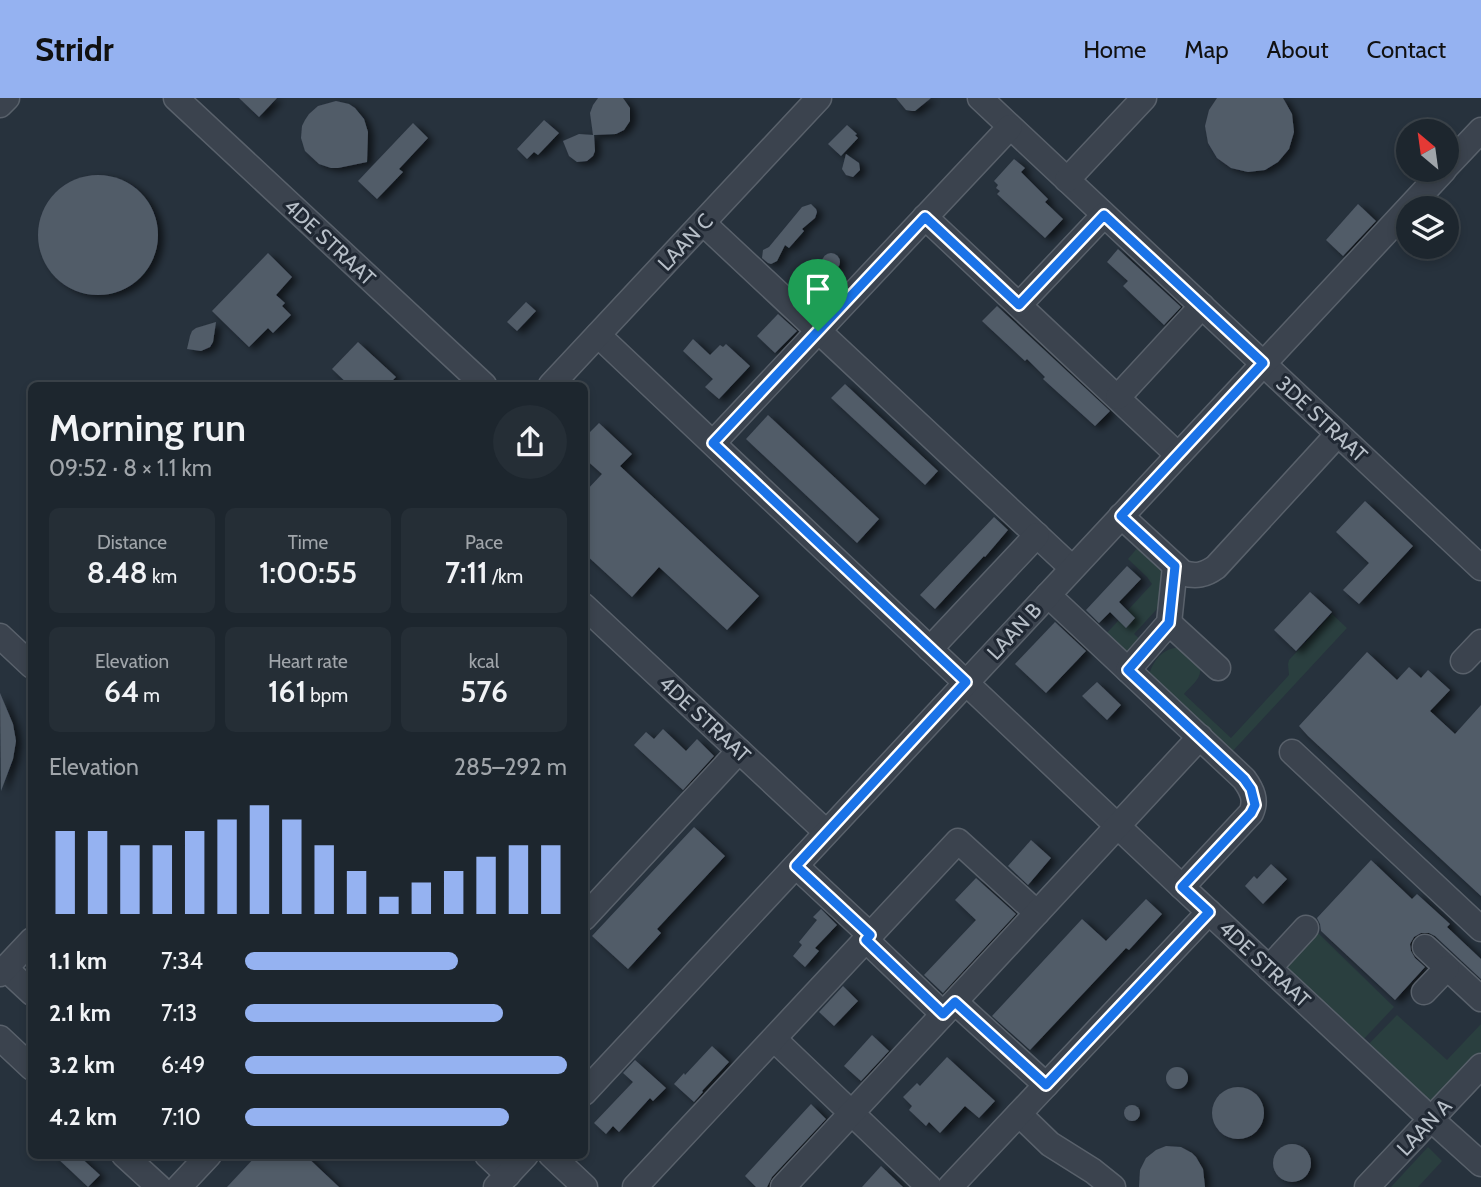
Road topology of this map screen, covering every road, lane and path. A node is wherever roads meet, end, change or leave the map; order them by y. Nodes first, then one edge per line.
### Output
1 (7, 98) edge
2 (176, 98) edge
3 (819, 98) edge
4 (980, 98) edge
5 (1144, 98) edge
6 (0, 105) edge
7 (1010, 127) junction
8 (1481, 130) edge
9 (1460, 152) edge
10 (1067, 180) junction
11 (1433, 182) edge
12 (1104, 215) junction
13 (925, 217) junction
14 (703, 223) junction
15 (1019, 305) junction
16 (1202, 306) junction
17 (818, 331) junction
18 (598, 335) junction
19 (1263, 363) junction
20 (481, 382) edge
21 (554, 382) edge
22 (1118, 397) junction
23 (1338, 434) junction
24 (713, 443) junction
25 (1178, 455) junction
26 (1121, 516) junction
27 (1037, 535) junction
28 (1175, 566) junction
29 (1072, 568) junction
30 (1481, 568) edge
31 (1048, 595) junction
32 (588, 610) edge
33 (1169, 623) junction
34 (0, 636) edge
35 (1481, 642) edge
36 (930, 649) junction
37 (28, 662) edge
38 (1463, 662) dead end
39 (1218, 668) dead end
40 (1128, 670) junction
41 (966, 682) junction
42 (1200, 737) junction
43 (739, 751) junction
44 (1292, 752) dead end
45 (1118, 826) junction
46 (826, 832) junction
47 (796, 866) junction
48 (1182, 887) junction
49 (1209, 912) junction
50 (1037, 913) junction
51 (588, 914) edge
52 (1306, 928) dead end
53 (1481, 929) edge
54 (868, 938) junction
55 (28, 944) edge
56 (1425, 947) dead end
57 (1269, 968) junction
58 (1447, 968) junction
59 (3, 971) edge
60 (28, 990) edge
61 (1424, 992) dead end
62 (1481, 999) edge
63 (949, 1008) junction
64 (0, 1038) edge
65 (774, 1039) junction
66 (28, 1064) edge
67 (1481, 1066) edge
68 (1046, 1085) junction
69 (588, 1089) edge
70 (852, 1113) junction
71 (1019, 1114) junction
72 (1431, 1119) junction
73 (128, 1159) edge
74 (205, 1159) edge
75 (489, 1159) edge
76 (522, 1159) edge
77 (555, 1159) edge
78 (1481, 1164) edge
79 (502, 1181) edge
80 (159, 1187) edge
81 (179, 1187) edge
82 (585, 1187) edge
83 (635, 1187) edge
84 (783, 1187) edge
85 (929, 1187) edge
86 (950, 1187) edge
87 (1113, 1187) edge
88 (1367, 1187) edge

1 - 6 lane
2 - 20 lane, 4DE STRAAT
3 - 14 lane, LAAN C
4 - 7 lane, 3DE STRAAT
5 - 10 lane
7 - 10 lane, 3DE STRAAT
7 - 13 lane
8 - 9 lane
10 - 12 lane, 3DE STRAAT
11 - 19 lane, LAAN B
12 - 15 lane
12 - 16 lane, 3DE STRAAT
13 - 15 lane
13 - 17 lane
14 - 17 lane
14 - 18 lane, LAAN C
15 - 22 lane
16 - 19 lane, 3DE STRAAT
16 - 22 lane
17 - 24 lane
17 - 27 lane
18 - 21 lane, LAAN C
18 - 24 lane, 4DE STRAAT
19 - 23 lane, 3DE STRAAT
19 - 25 lane, LAAN B
22 - 25 lane
23 - 28 lane
23 - 30 lane, 3DE STRAAT
24 - 36 lane, 4DE STRAAT
25 - 26 lane, LAAN B
26 - 28 lane
26 - 29 lane, LAAN B
27 - 29 lane
27 - 36 lane
28 - 33 lane
29 - 31 lane, LAAN B
31 - 40 lane
31 - 41 lane, LAAN B
32 - 43 lane, 4DE STRAAT
33 - 39 lane
33 - 40 lane
34 - 37 lane
35 - 38 lane
36 - 41 lane, 4DE STRAAT
40 - 42 lane
41 - 45 lane, 4DE STRAAT
41 - 46 lane, LAAN B
42 - 45 lane
42 - 48 lane
43 - 46 lane, 4DE STRAAT
43 - 51 lane
44 - 53 lane
45 - 48 lane, 4DE STRAAT
45 - 50 lane
46 - 47 lane, LAAN B
47 - 54 lane
47 - 69 lane, LAAN B
48 - 49 lane, 4DE STRAAT
49 - 57 lane, 4DE STRAAT
49 - 68 lane
50 - 54 lane
50 - 63 lane
52 - 57 lane
54 - 63 lane
54 - 65 lane
55 - 59 lane
56 - 58 lane
57 - 72 lane, 4DE STRAAT
58 - 61 lane
58 - 62 lane
59 - 60 lane
63 - 68 lane
63 - 70 lane
64 - 66 lane
65 - 70 lane
65 - 83 lane
67 - 72 lane, LAAN A
68 - 71 lane
70 - 84 lane
70 - 85 lane
71 - 86 lane
71 - 87 lane
72 - 78 lane, 4DE STRAAT
72 - 88 lane, LAAN A
73 - 80 lane
74 - 81 lane
75 - 79 lane
76 - 79 lane
77 - 82 lane

